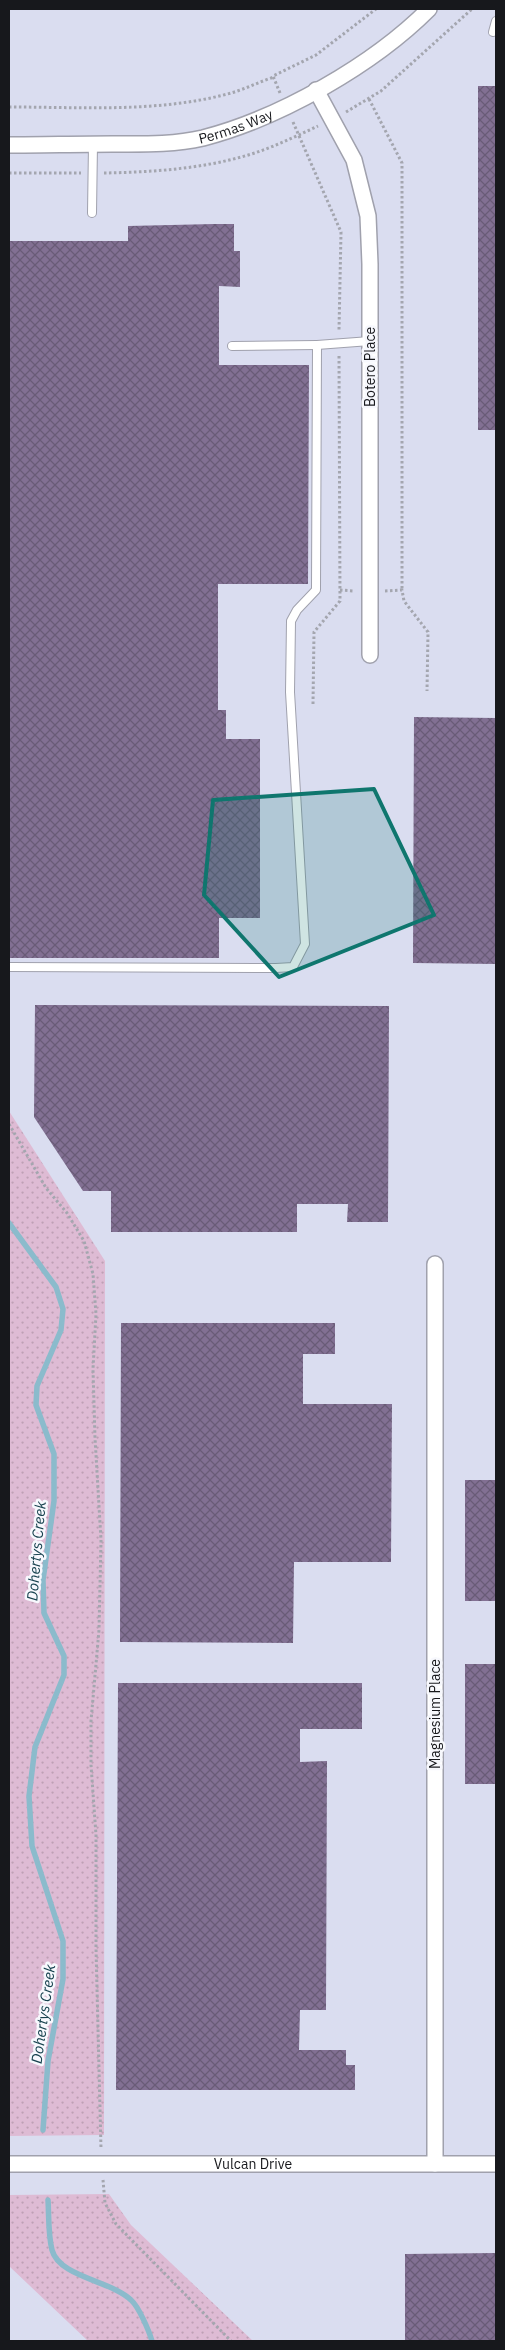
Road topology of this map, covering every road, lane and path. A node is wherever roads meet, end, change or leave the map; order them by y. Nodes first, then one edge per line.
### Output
1 (429, 9) edge
2 (496, 21) edge
3 (493, 32) dead end
4 (274, 76) dead end
5 (316, 90) junction
6 (369, 98) dead end
7 (9, 107) edge
8 (93, 144) junction
9 (9, 145) edge
10 (92, 213) dead end
11 (370, 341) junction
12 (317, 345) junction
13 (232, 346) dead end
14 (340, 590) dead end
15 (402, 590) junction
16 (370, 591) junction
17 (370, 655) dead end
18 (427, 691) dead end
19 (9, 967) edge
20 (9, 1124) edge
21 (435, 1264) dead end
22 (9, 2164) edge
23 (102, 2164) junction
24 (436, 2164) junction
25 (496, 2164) edge
26 (231, 2341) edge

1 - 5 street, Permas Way
2 - 3 lane
4 - 7 path
5 - 8 street, Permas Way
5 - 11 street, Botero Place
6 - 15 path
8 - 9 street, Permas Way
8 - 10 lane
11 - 12 lane
11 - 16 street, Botero Place
12 - 13 lane
12 - 19 lane
14 - 16 path
15 - 16 path
15 - 18 path
16 - 17 street, Botero Place
20 - 23 path
21 - 24 street, Magnesium Place
22 - 23 street, Vulcan Drive
23 - 24 street, Vulcan Drive
23 - 26 path
24 - 25 street, Vulcan Drive

